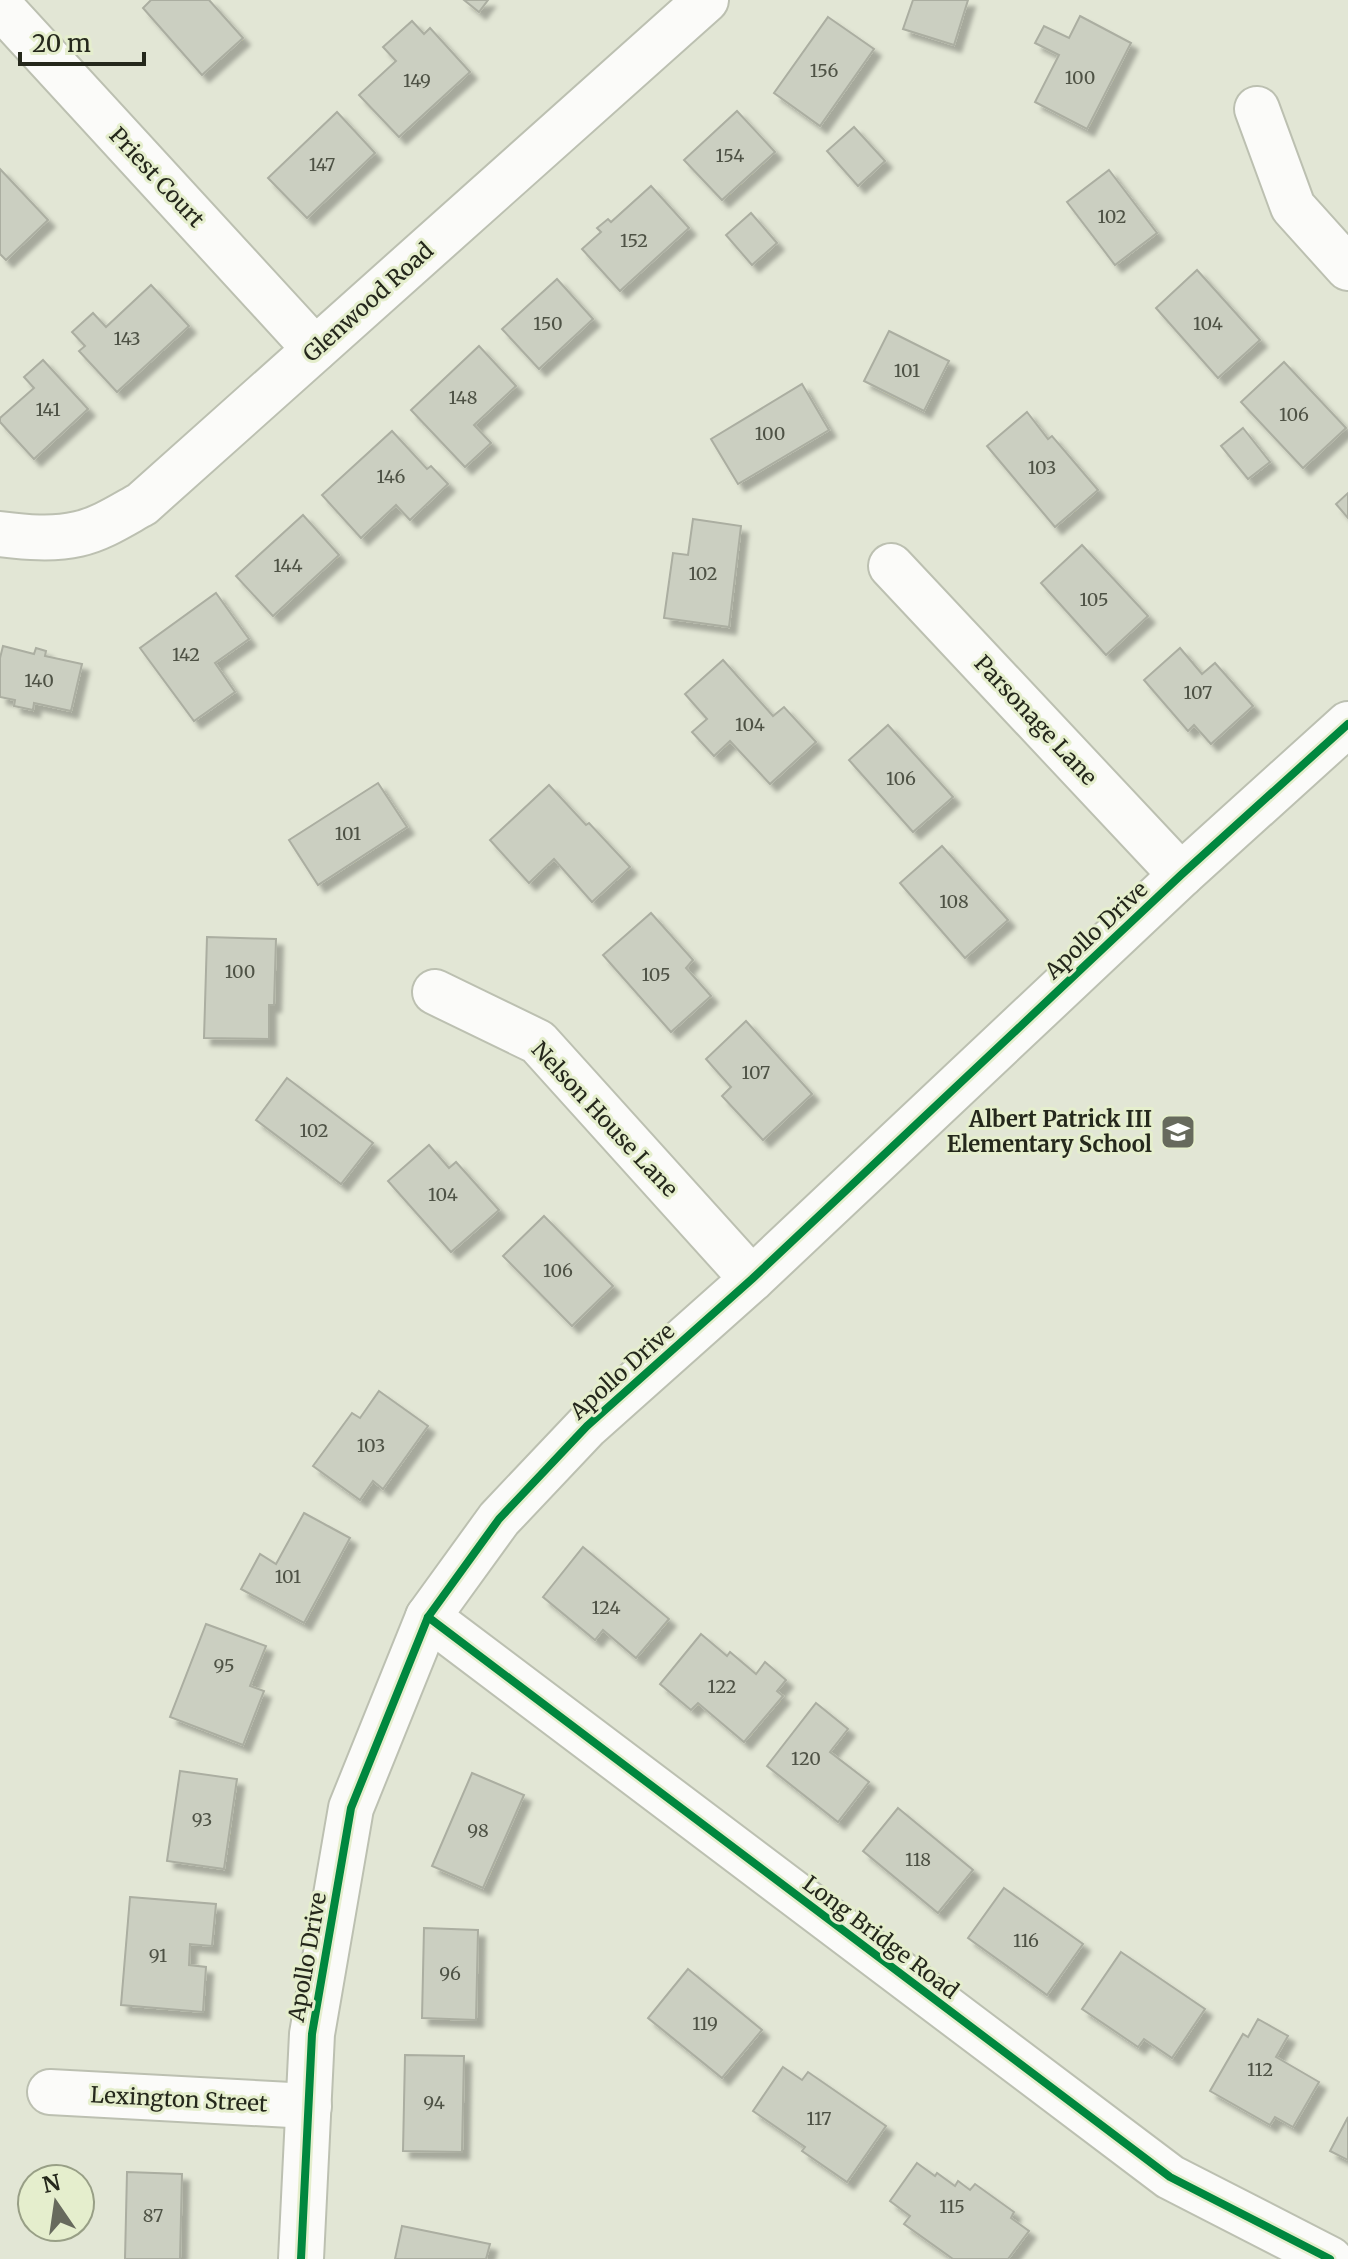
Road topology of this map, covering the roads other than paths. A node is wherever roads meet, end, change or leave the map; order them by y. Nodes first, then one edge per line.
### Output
1 (706, 0) edge
2 (0, 6) edge
3 (1257, 109) dead end
4 (1348, 268) edge
5 (315, 349) junction
6 (0, 534) edge
7 (891, 566) dead end
8 (1348, 724) edge
9 (1181, 875) junction
10 (435, 992) dead end
11 (752, 1279) junction
12 (428, 1617) junction
13 (50, 2092) dead end
14 (309, 2106) junction
15 (301, 2259) edge
16 (1330, 2259) edge

1 - 5 street, Glenwood Road
2 - 5 street, Priest Court
3 - 4 street
5 - 6 street, Glenwood Road
7 - 9 street, Parsonage Lane
8 - 9 street, Apollo Drive
9 - 11 street, Apollo Drive
10 - 11 street, Nelson House Lane
11 - 12 street, Apollo Drive
12 - 14 street, Apollo Drive
12 - 16 street, Long Bridge Road
13 - 14 street, Lexington Street
14 - 15 street, Apollo Drive

